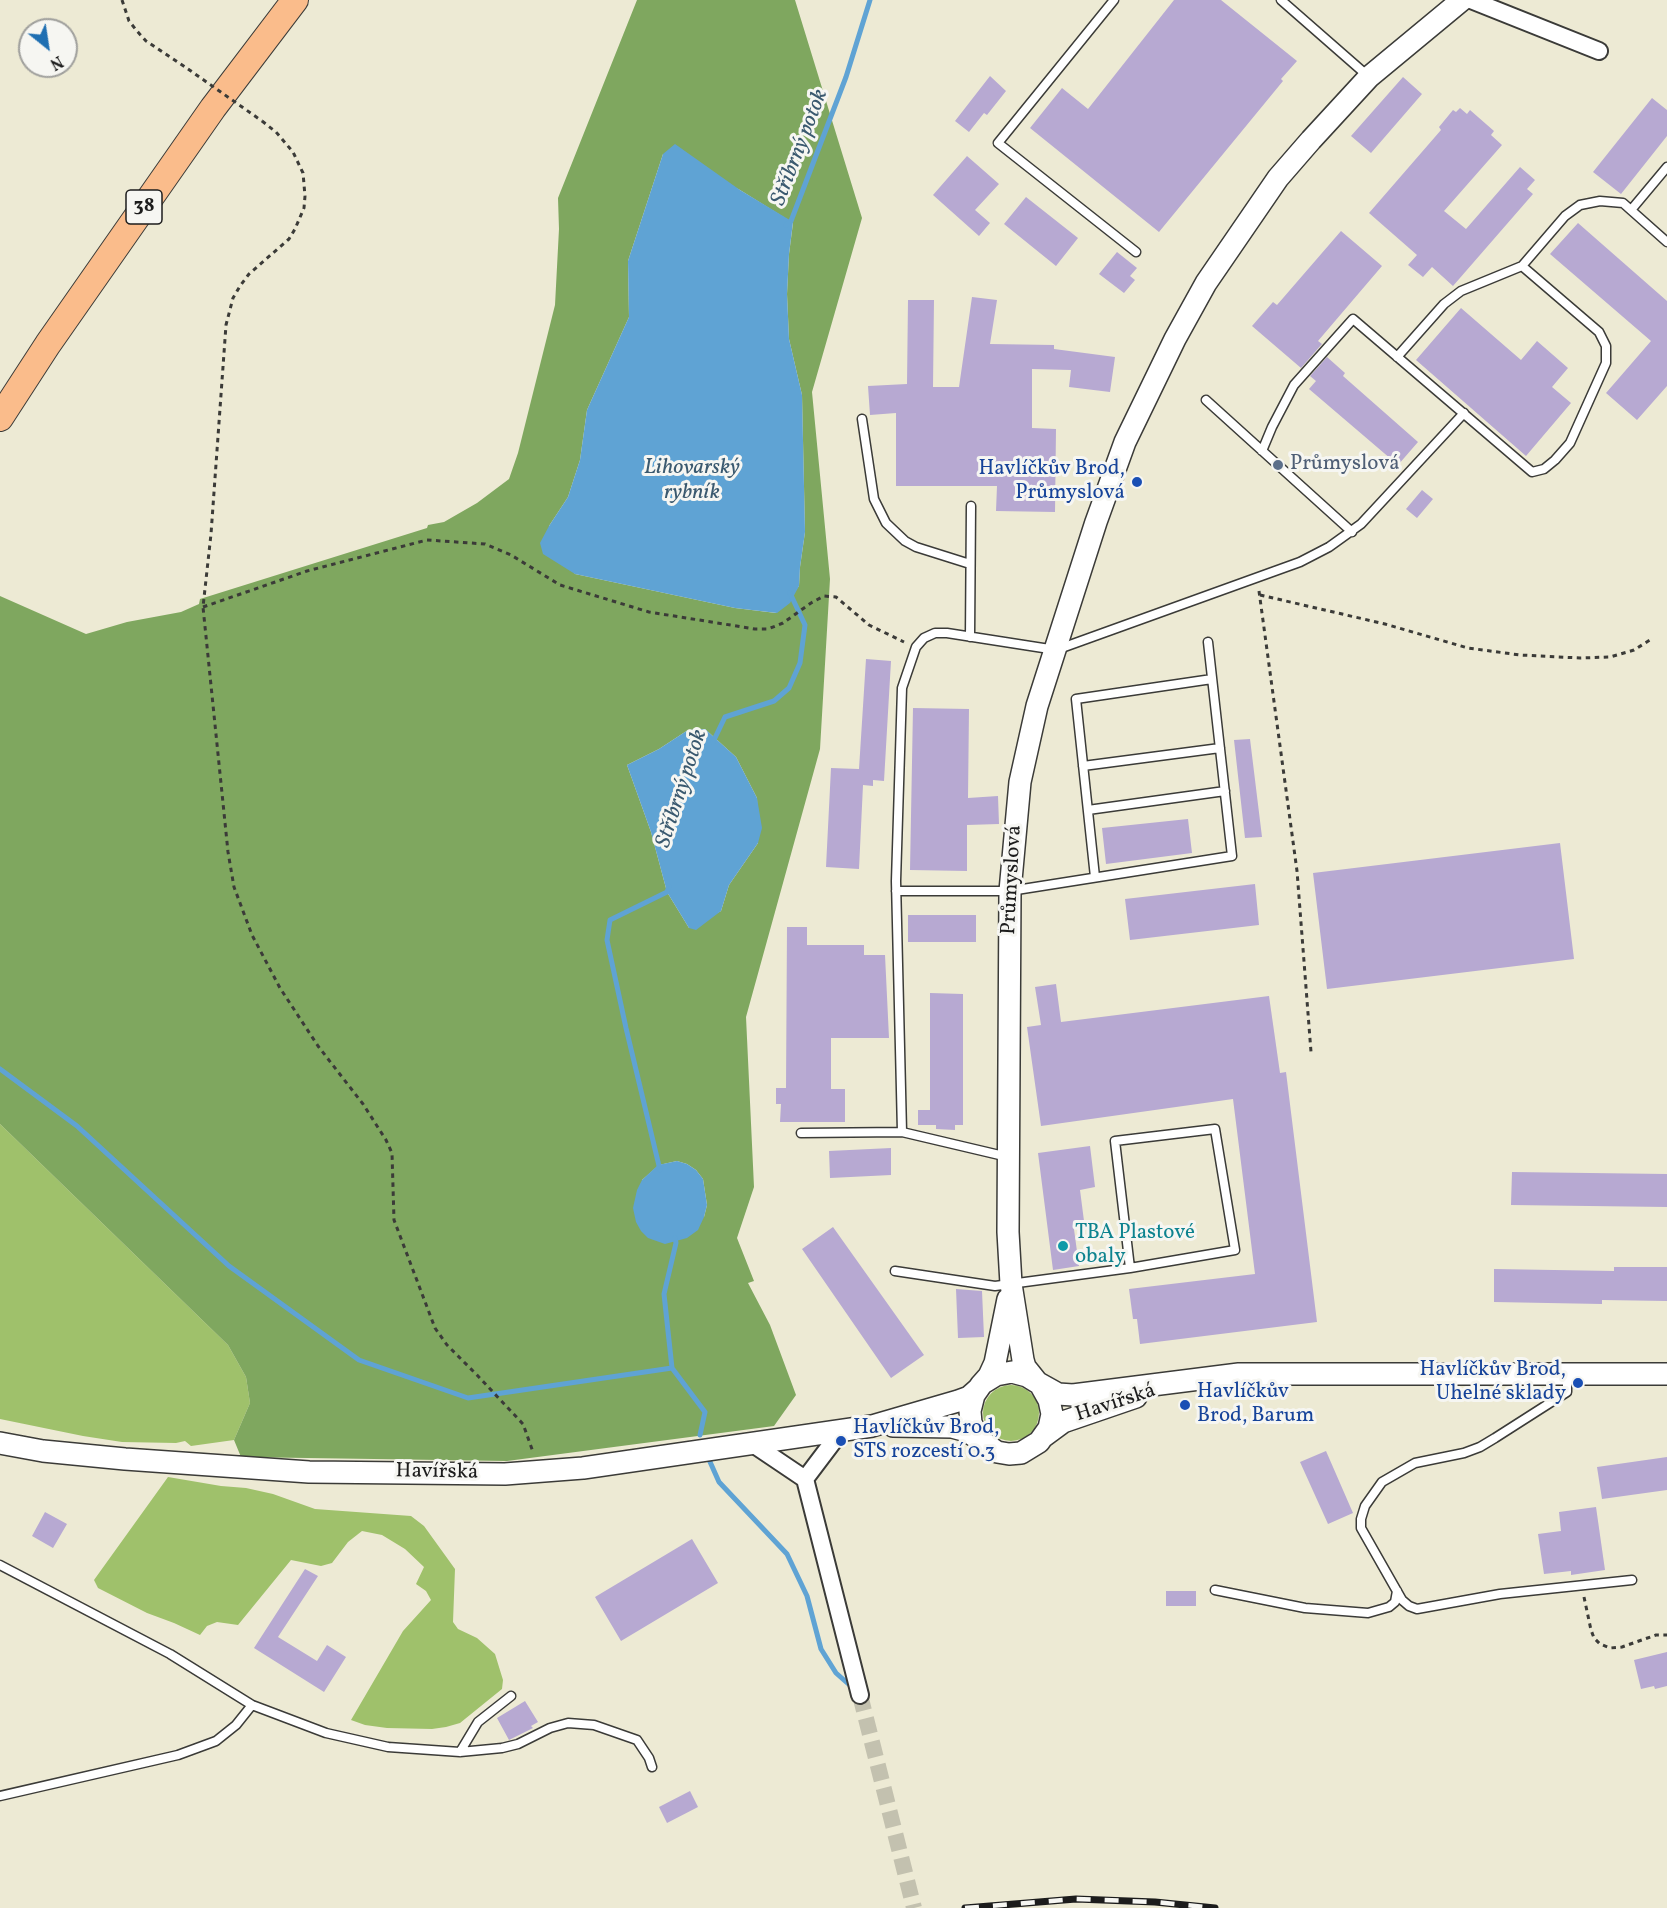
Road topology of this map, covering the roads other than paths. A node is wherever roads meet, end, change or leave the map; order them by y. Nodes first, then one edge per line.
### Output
1 (295, 0) edge
2 (1114, 0) edge
3 (1281, 0) edge
4 (1462, 0) edge
5 (1471, 0) edge
6 (1599, 51) dead end
7 (1369, 78) junction
8 (1667, 167) edge
9 (1631, 210) junction
10 (1667, 242) edge
11 (1136, 252) dead end
12 (1522, 266) junction
13 (1397, 357) junction
14 (1206, 400) dead end
15 (1464, 413) junction
16 (0, 418) edge
17 (862, 418) dead end
18 (1262, 451) junction
19 (971, 506) dead end
20 (1352, 532) junction
21 (970, 564) junction
22 (970, 637) junction
23 (1208, 642) dead end
24 (1056, 650) junction
25 (1212, 679) junction
26 (1220, 748) junction
27 (1083, 766) junction
28 (1225, 791) junction
29 (1088, 810) junction
30 (1095, 877) junction
31 (896, 891) junction
32 (1010, 891) junction
33 (902, 1132) junction
34 (801, 1133) dead end
35 (1009, 1157) junction
36 (1130, 1268) junction
37 (895, 1271) dead end
38 (1011, 1284) junction
39 (1567, 1373) junction
40 (1667, 1374) edge
41 (1191, 1380) junction
42 (1038, 1383) junction
43 (981, 1386) junction
44 (872, 1426) junction
45 (842, 1430) junction
46 (1044, 1436) junction
47 (980, 1440) junction
48 (0, 1443) edge
49 (753, 1444) junction
50 (805, 1479) junction
51 (0, 1565) edge
52 (1632, 1580) dead end
53 (1215, 1590) dead end
54 (1397, 1591) junction
55 (860, 1695) tunnel mouth
56 (511, 1696) dead end
57 (252, 1705) junction
58 (460, 1752) junction
59 (652, 1767) dead end
60 (0, 1796) edge

1 - 16 main road, 38
2 - 11 lane
3 - 7 lane
4 - 7 street, Průmyslová
5 - 6 street
7 - 24 street, Průmyslová
8 - 9 lane
9 - 10 lane
9 - 12 lane
12 - 13 lane
12 - 15 lane
13 - 15 lane
13 - 18 lane
14 - 18 lane
15 - 20 lane
17 - 21 lane
18 - 20 lane
19 - 21 lane
20 - 24 lane
21 - 22 lane
22 - 24 lane
22 - 31 lane
23 - 25 lane
24 - 32 street, Průmyslová
25 - 26 lane
25 - 27 lane
26 - 27 lane
26 - 28 lane
27 - 29 lane
28 - 29 lane
28 - 30 lane
29 - 30 lane
30 - 32 lane
31 - 32 lane
31 - 33 lane
32 - 35 street, Průmyslová
33 - 34 lane
33 - 35 lane
35 - 38 street, Průmyslová
36 - 36 lane
36 - 38 lane
37 - 38 lane
38 - 42 street, Průmyslová
38 - 43 street, Průmyslová
39 - 40 street, Havířská
39 - 41 street, Havířská
39 - 54 lane
41 - 42 street, Havířská
41 - 46 street, Havířská
42 - 43 street, Havířská
42 - 46 street, Havířská
43 - 44 street, Havířská
43 - 47 street
44 - 45 street, Havířská
44 - 47 street, Havířská
45 - 49 street, Havířská
45 - 50 street
46 - 47 street, Havířská
48 - 49 street, Havířská
49 - 50 street
50 - 55 street
51 - 57 lane
52 - 54 lane
53 - 54 lane
56 - 58 lane
57 - 58 lane
57 - 60 lane
58 - 59 lane

